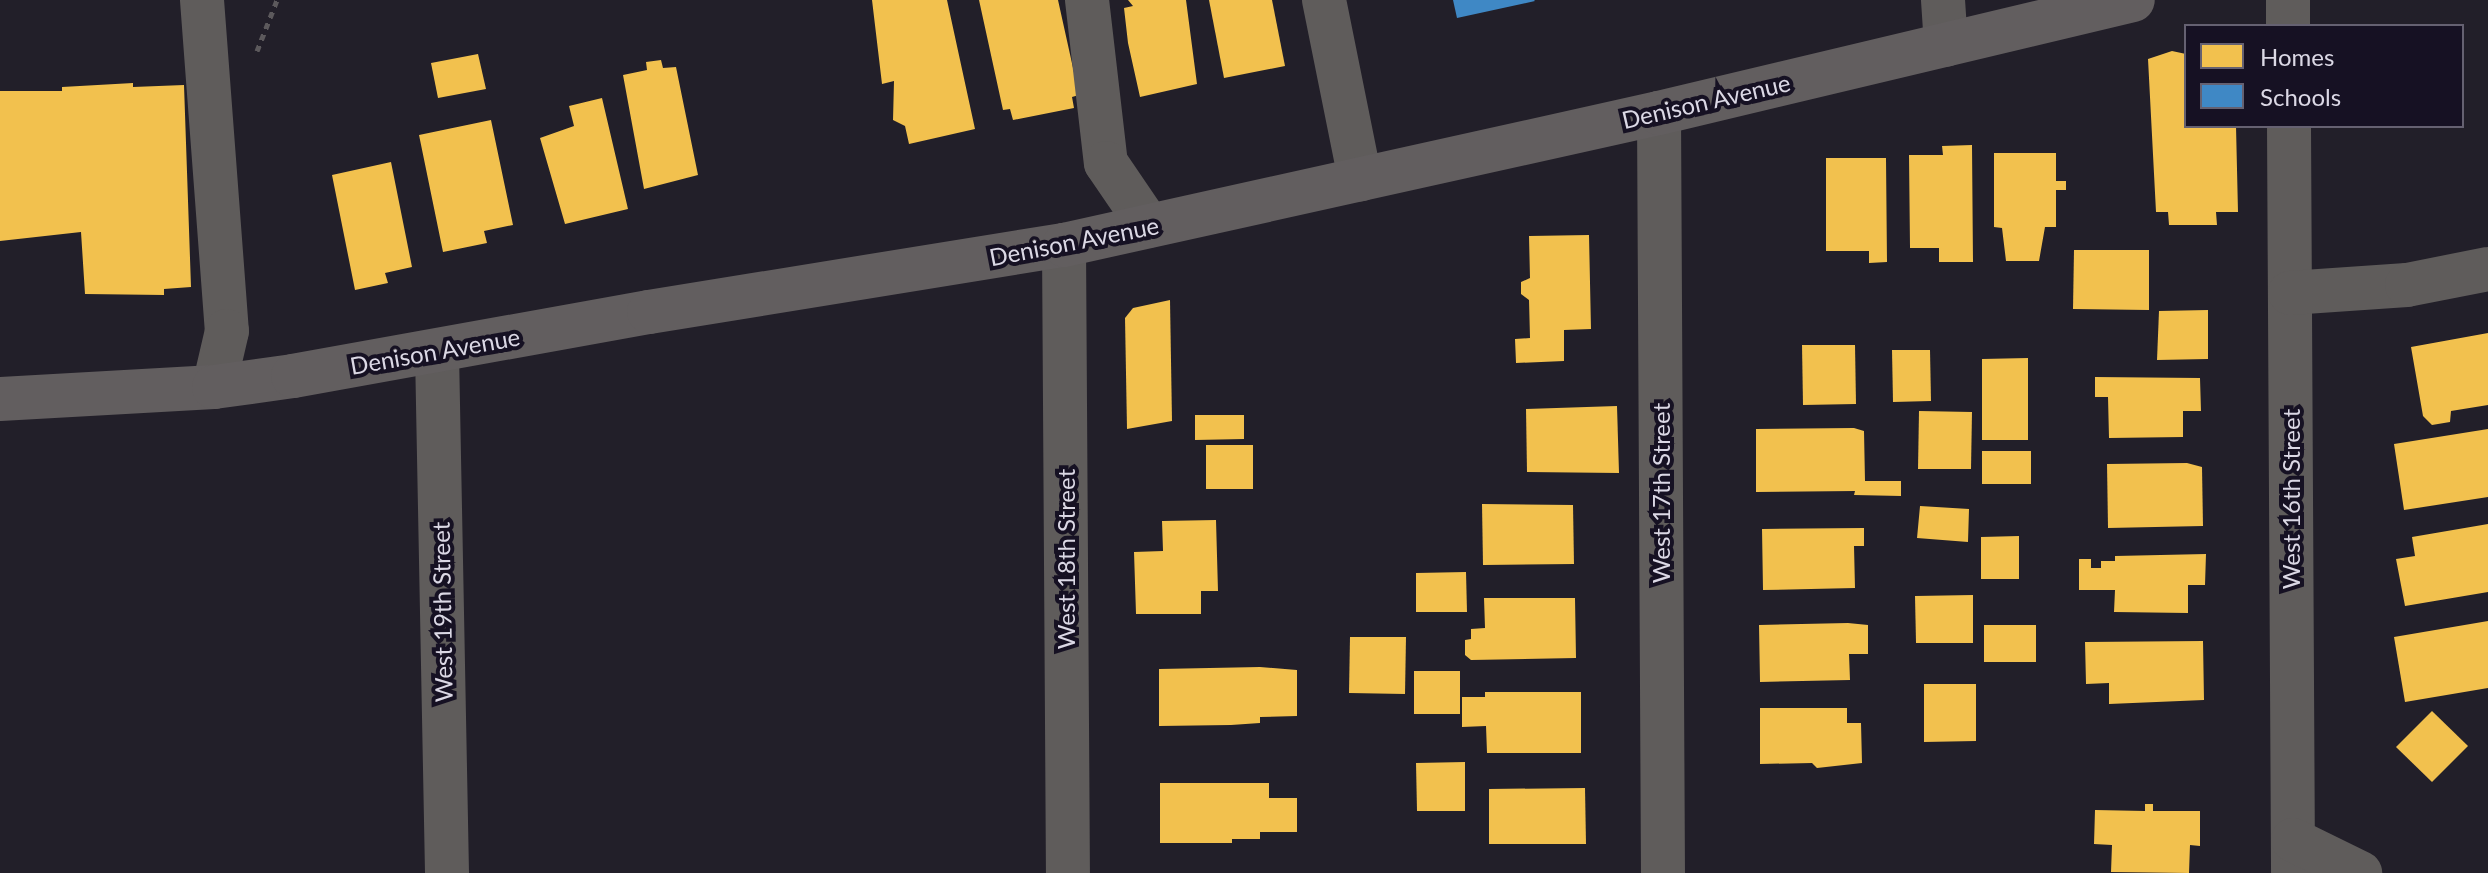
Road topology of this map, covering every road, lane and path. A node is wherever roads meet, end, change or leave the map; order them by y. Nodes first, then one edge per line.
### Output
1 (202, 0) edge
2 (1087, 0) edge
3 (1324, 0) edge
4 (1943, 0) edge
5 (2133, 0) edge
6 (2288, 0) edge
7 (2288, 24) edge
8 (1946, 45) junction
9 (1659, 113) junction
10 (2289, 128) edge
11 (1360, 179) junction
12 (1149, 226) junction
13 (1064, 245) junction
14 (2488, 269) edge
15 (2290, 293) junction
16 (437, 352) junction
17 (214, 387) junction
18 (0, 399) edge
19 (2293, 857) edge
20 (447, 873) edge
21 (1068, 873) edge
22 (1663, 873) edge
23 (2360, 873) edge

1 - 17 street
2 - 12 street
3 - 11 street
4 - 8 street
5 - 8 main road, Denison Avenue
6 - 7 street
8 - 9 main road, Denison Avenue
9 - 11 main road, Denison Avenue
9 - 22 street, West 17th Street
10 - 15 street, West 16th Street
11 - 12 main road, Denison Avenue
12 - 13 main road, Denison Avenue
13 - 16 main road, Denison Avenue
13 - 21 street, West 18th Street
14 - 15 street
15 - 19 street, West 16th Street
16 - 17 main road, Denison Avenue
16 - 20 street, West 19th Street
17 - 18 main road, Denison Avenue
19 - 23 street

